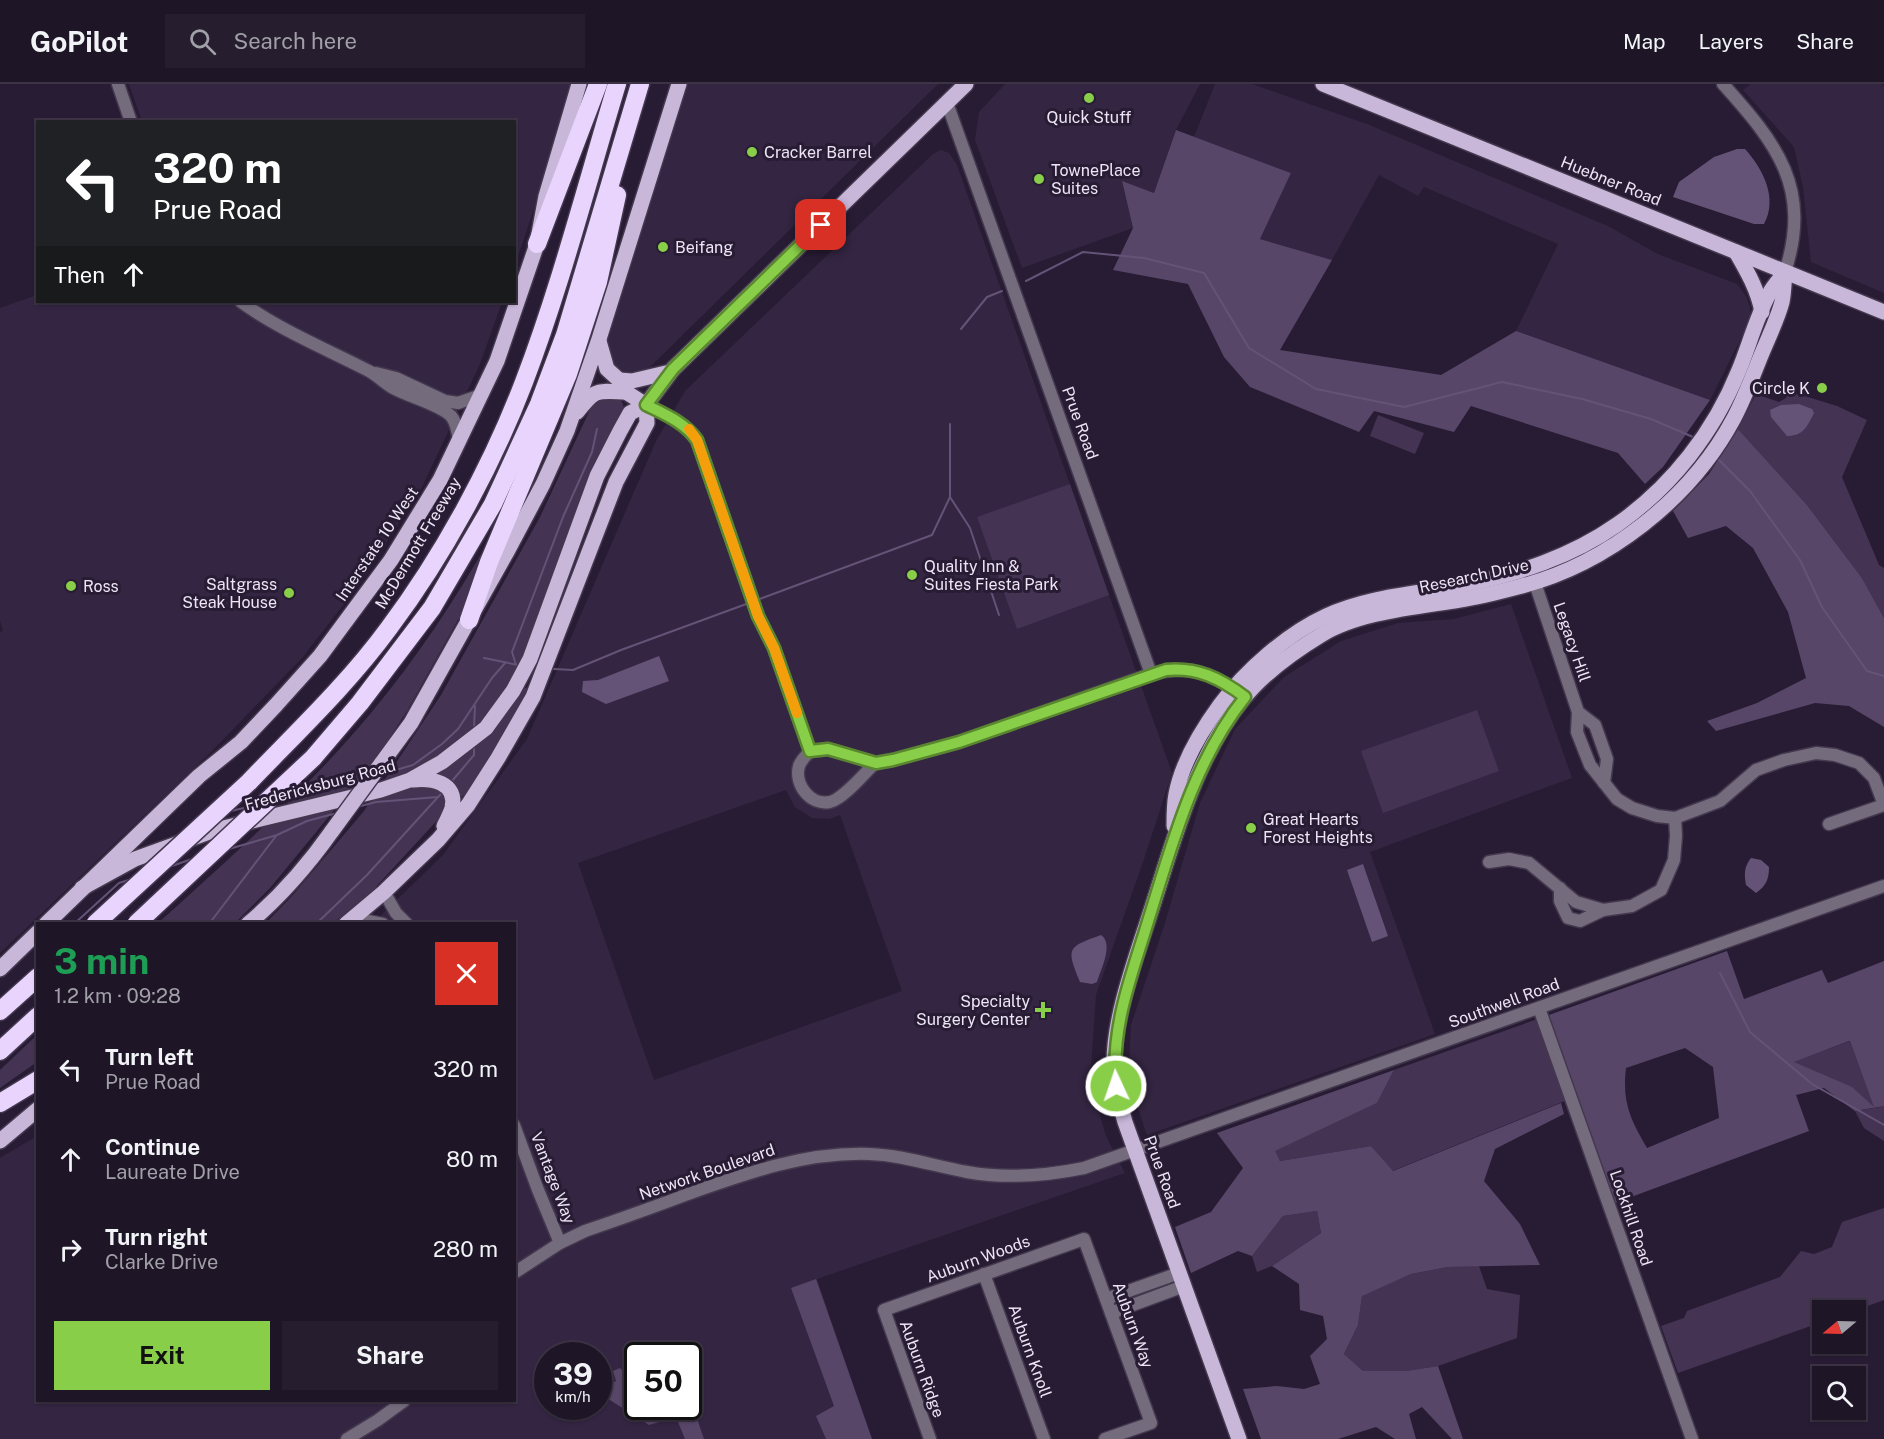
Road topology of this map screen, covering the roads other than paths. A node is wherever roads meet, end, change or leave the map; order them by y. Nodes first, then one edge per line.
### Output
1 (118, 84) edge
2 (579, 84) edge
3 (598, 84) edge
4 (617, 84) edge
5 (640, 84) edge
6 (679, 84) edge
7 (966, 84) edge
8 (1323, 84) edge
9 (1723, 84) edge
10 (947, 103) junction
11 (632, 111) junction
12 (130, 120) edge
13 (537, 244) junction
14 (1736, 252) junction
15 (1785, 272) junction
16 (243, 303) edge
17 (1762, 312) junction
18 (1884, 312) edge
19 (598, 339) junction
20 (370, 371) junction
21 (670, 372) junction
22 (623, 386) junction
23 (481, 395) junction
24 (646, 405) junction
25 (570, 422) junction
26 (459, 442) junction
27 (1604, 533) junction
28 (1535, 583) junction
29 (1457, 586) junction
30 (1376, 600) junction
31 (1453, 601) junction
32 (469, 620) junction
33 (1324, 633) junction
34 (1151, 674) junction
35 (1239, 692) junction
36 (1578, 711) junction
37 (810, 751) junction
38 (1604, 752) junction
39 (1587, 758) junction
40 (876, 763) junction
41 (410, 780) junction
42 (1604, 783) junction
43 (1884, 805) edge
44 (1675, 818) junction
45 (1829, 824) dead end
46 (438, 840) junction
47 (1489, 862) dead end
48 (1884, 886) edge
49 (82, 888) junction
50 (1560, 888) junction
51 (384, 892) junction
52 (1603, 910) junction
53 (350, 921) edge
54 (48, 922) edge
55 (97, 922) edge
56 (138, 922) edge
57 (250, 922) edge
58 (405, 922) edge
59 (36, 934) edge
60 (0, 969) edge
61 (36, 979) edge
62 (1539, 1008) junction
63 (0, 1011) edge
64 (36, 1018) edge
65 (0, 1051) edge
66 (36, 1081) edge
67 (0, 1103) edge
68 (36, 1110) edge
69 (36, 1122) edge
70 (516, 1130) edge
71 (0, 1142) edge
72 (1135, 1152) junction
73 (1084, 1239) joint
74 (560, 1243) junction
75 (516, 1272) edge
76 (984, 1274) junction
77 (1182, 1280) junction
78 (1137, 1289) junction
79 (1106, 1299) junction
80 (1142, 1301) junction
81 (884, 1310) joint
82 (1111, 1313) junction
83 (403, 1402) edge
84 (347, 1439) edge
85 (930, 1439) edge
86 (1044, 1439) edge
87 (1105, 1439) edge
88 (1239, 1439) edge
89 (1692, 1439) edge

1 - 12 street
2 - 13 main road, Interstate 10 West
3 - 13 highway
4 - 55 highway, McDermott Freeway, bridge
5 - 11 highway
6 - 19 main road
7 - 10 main road, Fredericksburg Road
8 - 14 main road, Huebner Road
9 - 15 street, Research Drive
10 - 21 main road, Fredericksburg Road
10 - 34 street, Prue Road
11 - 32 highway
11 - 56 highway, bridge
13 - 23 main road, Interstate 10 West
14 - 15 main road, Huebner Road
14 - 17 main road
15 - 17 main road, Research Drive
15 - 18 main road, Huebner Road
15 - 28 main road, Research Drive
16 - 20 street
17 - 27 main road, Research Drive
19 - 22 main road
19 - 25 main road
20 - 23 street
20 - 26 street
21 - 22 main road
21 - 24 main road, Fredericksburg Road
22 - 24 main road
22 - 25 main road
23 - 26 main road, Interstate 10 West
24 - 37 street
24 - 41 main road, Fredericksburg Road
24 - 46 main road, Fredericksburg Road
25 - 32 main road
26 - 49 main road, Interstate 10 West
27 - 28 main road
27 - 29 main road, Research Drive
28 - 29 main road
28 - 31 main road, Research Drive
28 - 36 street, Legacy Hill
29 - 30 main road, Research Drive
30 - 31 main road
30 - 33 main road
30 - 35 main road, Research Drive
31 - 33 main road, Research Drive
32 - 57 main road, bridge
33 - 35 main road, Research Drive
34 - 35 street
34 - 40 street
35 - 72 main road, Prue Road
36 - 38 street, Legacy Hill
36 - 39 street, Legacy Hill
37 - 40 street
37 - 40 street
38 - 39 street
38 - 42 street, Legacy Hill
39 - 42 street, Legacy Hill
41 - 46 main road
41 - 49 main road, Fredericksburg Road
42 - 44 street, Legacy Hill
43 - 44 street
43 - 45 street
44 - 52 street
46 - 51 main road, Fredericksburg Road
47 - 50 street
48 - 62 street, Southwell Road
49 - 54 main road, Interstate 10 West
50 - 52 street
50 - 52 street
51 - 53 main road, Fredericksburg Road
51 - 58 street
59 - 60 main road
61 - 63 highway
62 - 72 street, Southwell Road
62 - 89 street, Lockhill Road
64 - 65 highway
66 - 67 highway
68 - 71 main road
69 - 71 main road
70 - 74 street, Vantage Way
72 - 74 street, Network Boulevard
72 - 77 main road, Prue Road
73 - 76 street, Auburn Woods
73 - 79 street, Auburn Way
74 - 75 street, Network Boulevard
76 - 81 street, Auburn Woods
76 - 86 street, Auburn Knoll
77 - 78 street
77 - 80 street
77 - 88 main road, Prue Road
78 - 79 street
78 - 80 street
79 - 82 street, Auburn Way
80 - 82 street
81 - 85 street, Auburn Ridge
82 - 87 street, Auburn Way
83 - 84 street

